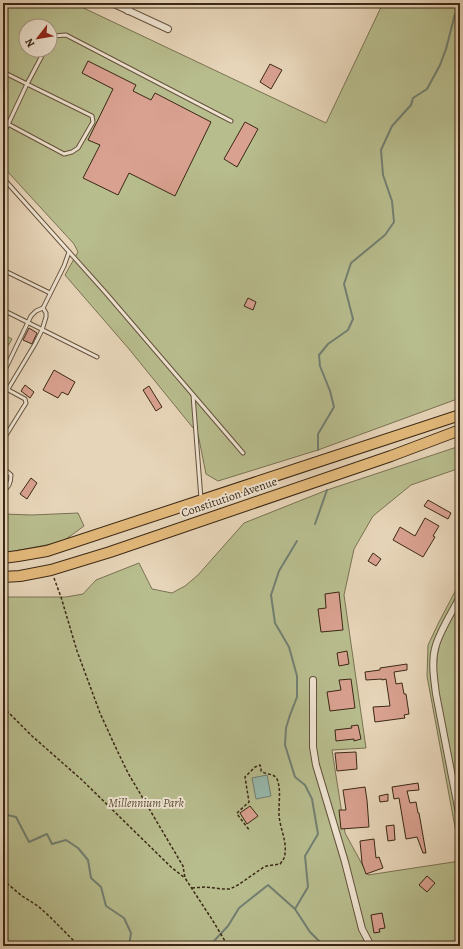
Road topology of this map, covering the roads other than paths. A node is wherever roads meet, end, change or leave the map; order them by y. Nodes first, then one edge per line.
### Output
1 (112, 3) edge
2 (131, 3) edge
3 (128, 11) junction
4 (168, 29) dead end
5 (58, 36) edge
6 (41, 58) edge
7 (3, 72) edge
8 (27, 84) junction
9 (232, 121) dead end
10 (8, 124) junction
11 (3, 135) edge
12 (3, 178) edge
13 (69, 252) junction
14 (3, 270) edge
15 (50, 293) junction
16 (43, 308) junction
17 (3, 310) edge
18 (28, 322) junction
19 (42, 330) junction
20 (97, 357) dead end
21 (3, 374) edge
22 (3, 387) edge
23 (8, 389) junction
24 (192, 394) junction
25 (460, 415) edge
26 (460, 430) edge
27 (3, 440) edge
28 (243, 453) dead end
29 (3, 468) edge
30 (3, 491) edge
31 (201, 501) junction
32 (3, 558) edge
33 (3, 577) edge
34 (460, 597) edge
35 (313, 680) dead end
36 (460, 818) edge
37 (371, 946) edge

1 - 3 street
2 - 3 street
3 - 4 street
5 - 9 lane
6 - 8 lane
7 - 8 lane
8 - 10 lane
8 - 10 lane
10 - 11 lane
12 - 13 lane
13 - 15 lane
13 - 24 lane
14 - 15 lane
15 - 16 lane
16 - 18 lane
16 - 19 lane
17 - 18 lane
18 - 19 lane
18 - 21 lane
19 - 20 lane
19 - 23 lane
22 - 23 lane
23 - 27 lane
24 - 28 lane
24 - 31 lane
25 - 31 main road, Constitution Avenue
26 - 33 main road, Constitution Avenue
29 - 30 lane
31 - 32 main road, Constitution Avenue
34 - 36 street
35 - 37 street

